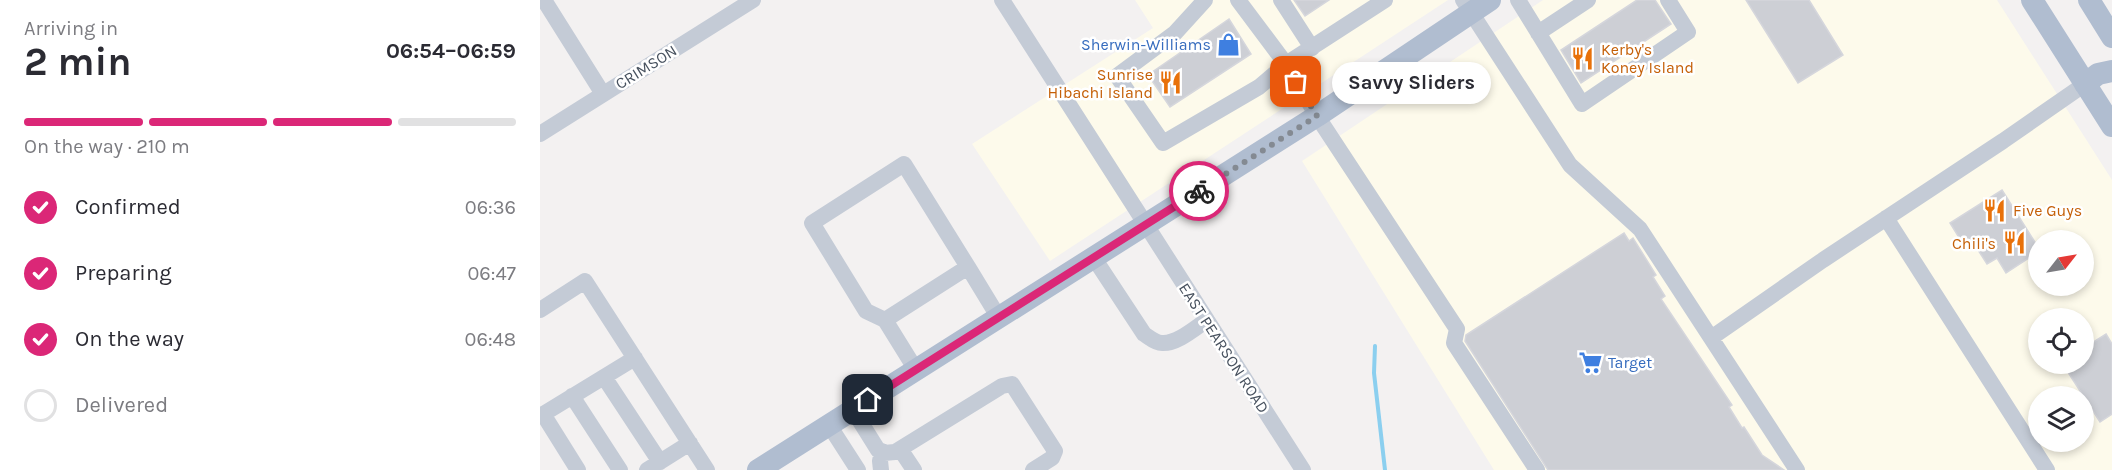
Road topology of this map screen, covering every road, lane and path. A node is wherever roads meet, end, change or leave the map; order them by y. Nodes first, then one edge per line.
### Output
1 (544, 0) edge
2 (753, 0) edge
3 (1002, 0) edge
4 (1205, 0) edge
5 (1238, 0) edge
6 (1281, 0) edge
7 (1385, 0) edge
8 (1490, 0) edge
9 (1518, 0) edge
10 (1588, 0) edge
11 (1668, 0) edge
12 (2032, 0) edge
13 (2088, 0) edge
14 (1467, 7) edge
15 (1538, 33) junction
16 (2112, 37) edge
17 (1312, 48) junction
18 (1286, 64) junction
19 (2112, 71) edge
20 (2085, 84) junction
21 (603, 94) junction
22 (1317, 116) junction
23 (2112, 126) edge
24 (540, 134) edge
25 (1886, 218) junction
26 (1146, 225) junction
27 (1094, 258) junction
28 (968, 267) junction
29 (540, 310) edge
30 (999, 318) junction
31 (885, 320) junction
32 (1206, 320) junction
33 (1711, 338) junction
34 (635, 358) junction
35 (916, 370) junction
36 (604, 377) junction
37 (572, 396) junction
38 (853, 410) junction
39 (541, 415) edge
40 (829, 425) junction
41 (690, 443) junction
42 (900, 448) junction
43 (882, 452) junction
44 (654, 466) edge
45 (578, 470) edge
46 (620, 470) edge
47 (707, 470) edge
48 (758, 470) edge
49 (858, 470) edge
50 (881, 470) edge
51 (914, 470) edge
52 (1034, 470) edge
53 (1303, 470) edge
54 (1537, 470) edge
55 (1797, 470) edge
56 (2047, 470) edge

1 - 21 street
2 - 21 street, CRIMSON
3 - 26 street, EAST PEARSON ROAD
4 - 18 street
5 - 18 street
6 - 17 street
7 - 17 street
8 - 14 main road
9 - 15 street
10 - 15 street
11 - 15 street
12 - 20 main road
13 - 16 main road
14 - 22 main road
14 - 33 street
17 - 18 street
18 - 22 street
19 - 20 main road
20 - 23 main road
20 - 25 street
21 - 24 street, CRIMSON
22 - 26 main road
22 - 54 street
25 - 33 street
25 - 56 street
26 - 27 main road
26 - 32 street, EAST PEARSON ROAD
27 - 30 main road
27 - 32 street
28 - 30 street
28 - 31 street
28 - 31 street
29 - 34 street
30 - 35 main road
31 - 35 street
32 - 53 street, EAST PEARSON ROAD
33 - 55 street
34 - 36 street
34 - 41 street
35 - 38 main road
36 - 37 street
36 - 44 street
37 - 39 street
37 - 46 street
38 - 40 main road
38 - 43 street
39 - 45 street
40 - 48 main road
40 - 49 street
41 - 44 street
41 - 47 street
42 - 43 street
42 - 51 street
42 - 52 street
43 - 50 street

